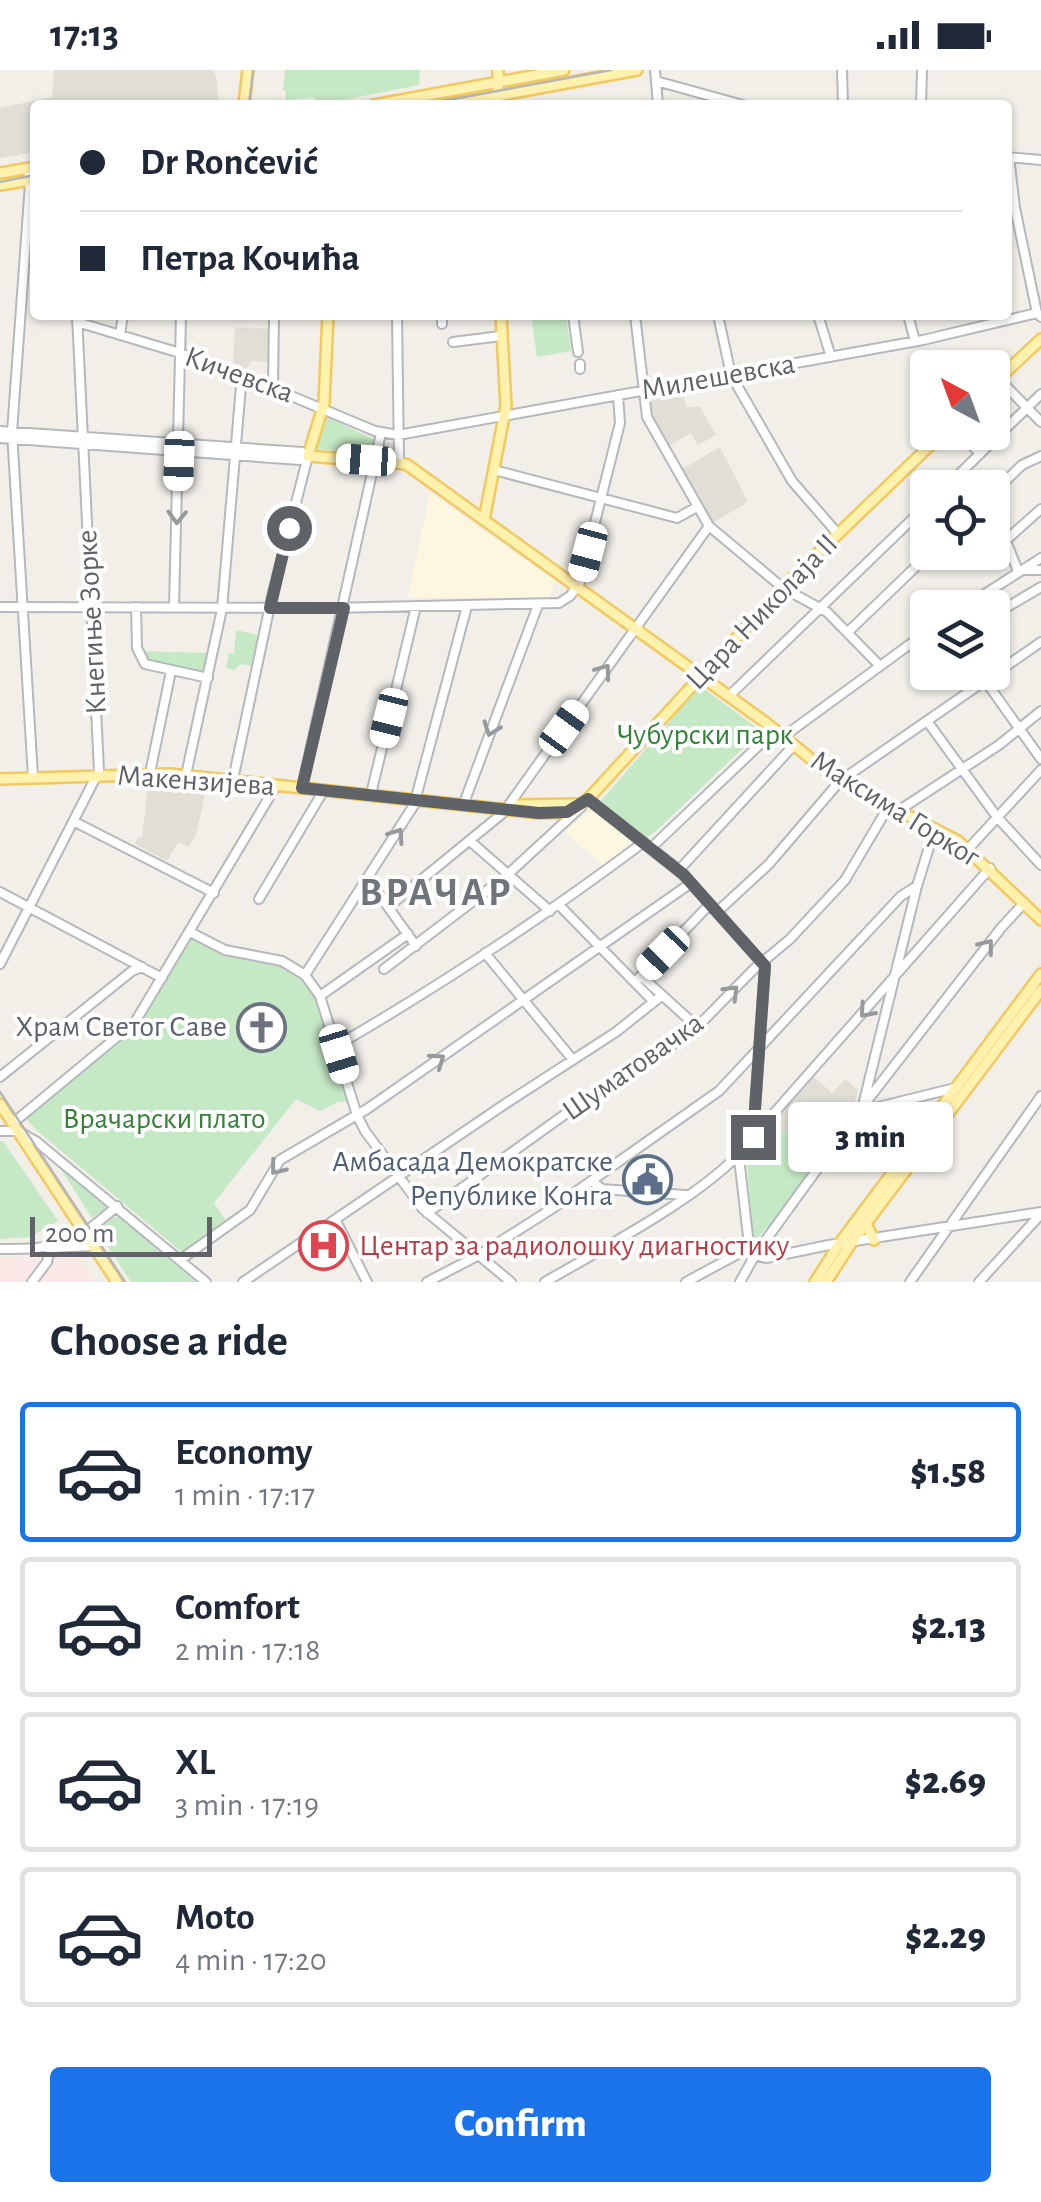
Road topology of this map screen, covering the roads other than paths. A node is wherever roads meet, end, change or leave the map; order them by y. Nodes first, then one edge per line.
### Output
1 (248, 70) edge
2 (495, 70) edge
3 (564, 70) edge
4 (637, 70) edge
5 (655, 70) edge
6 (842, 70) edge
7 (922, 70) edge
8 (656, 81) junction
9 (497, 83) junction
10 (245, 100) edge
11 (402, 100) edge
12 (498, 100) edge
13 (658, 100) edge
14 (725, 100) edge
15 (843, 100) edge
16 (922, 100) edge
17 (1012, 157) edge
18 (1041, 160) edge
19 (30, 168) edge
20 (0, 174) edge
21 (30, 179) edge
22 (0, 185) edge
23 (30, 205) edge
24 (1012, 213) edge
25 (1039, 316) edge
26 (77, 320) edge
27 (80, 320) edge
28 (123, 320) edge
29 (181, 320) edge
30 (274, 320) edge
31 (328, 320) edge
32 (397, 320) edge
33 (501, 320) edge
34 (574, 320) edge
35 (636, 320) edge
36 (719, 320) edge
37 (820, 320) edge
38 (909, 320) edge
39 (120, 334) junction
40 (501, 336) junction
41 (1041, 339) edge
42 (915, 341) junction
43 (453, 342) dead end
44 (577, 348) dead end
45 (180, 354) junction
46 (831, 357) junction
47 (1010, 369) edge
48 (242, 374) junction
49 (731, 375) junction
50 (274, 387) junction
51 (644, 390) junction
52 (1010, 394) edge
53 (1041, 394) edge
54 (618, 395) junction
55 (323, 407) junction
56 (1026, 408) junction
57 (505, 415) junction
58 (1041, 422) edge
59 (382, 433) junction
60 (0, 434) edge
61 (12, 435) junction
62 (398, 435) junction
63 (84, 440) junction
64 (180, 447) junction
65 (925, 450) edge
66 (976, 450) edge
67 (237, 451) junction
68 (980, 454) junction
69 (308, 456) junction
70 (1041, 456) edge
71 (376, 461) junction
72 (399, 462) junction
73 (494, 470) junction
74 (965, 470) edge
75 (1010, 477) edge
76 (603, 500) junction
77 (698, 507) junction
78 (1041, 509) edge
79 (484, 520) junction
80 (910, 521) edge
81 (708, 526) junction
82 (838, 534) junction
83 (1010, 537) edge
84 (1010, 553) edge
85 (1041, 558) edge
86 (913, 570) edge
87 (1041, 570) edge
88 (1018, 571) junction
89 (1041, 587) edge
90 (577, 588) junction
91 (783, 588) junction
92 (990, 590) edge
93 (538, 605) junction
94 (1010, 605) edge
95 (416, 606) junction
96 (467, 606) junction
97 (0, 607) edge
98 (24, 607) junction
99 (92, 607) junction
100 (136, 608) junction
101 (174, 608) junction
102 (270, 608) junction
103 (344, 608) junction
104 (821, 608) junction
105 (222, 609) junction
106 (635, 629) junction
107 (848, 632) junction
108 (1041, 642) edge
109 (910, 644) edge
110 (1010, 660) edge
111 (879, 665) junction
112 (171, 671) junction
113 (699, 676) junction
114 (208, 678) junction
115 (965, 690) edge
116 (992, 690) edge
117 (729, 696) junction
118 (1041, 711) edge
119 (927, 721) junction
120 (1018, 729) junction
121 (779, 733) junction
122 (794, 745) junction
123 (1041, 759) edge
124 (961, 769) junction
125 (1041, 770) edge
126 (150, 773) junction
127 (99, 774) junction
128 (186, 775) junction
129 (234, 775) dead end
130 (33, 778) junction
131 (0, 779) edge
132 (840, 782) junction
133 (276, 786) junction
134 (302, 788) junction
135 (324, 790) junction
136 (371, 794) junction
137 (416, 799) junction
138 (586, 801) junction
139 (464, 804) junction
140 (890, 804) junction
141 (509, 808) junction
142 (901, 810) junction
143 (560, 813) junction
144 (997, 816) junction
145 (75, 822) junction
146 (566, 824) junction
147 (935, 828) junction
148 (470, 841) junction
149 (647, 845) junction
150 (969, 848) junction
151 (1041, 865) edge
152 (990, 868) junction
153 (679, 870) junction
154 (506, 876) junction
155 (368, 879) junction
156 (690, 883) junction
157 (917, 886) junction
158 (0, 892) edge
159 (214, 893) junction
160 (259, 899) dead end
161 (1024, 903) junction
162 (559, 904) junction
163 (388, 907) junction
164 (30, 908) junction
165 (713, 908) junction
166 (550, 911) junction
167 (1041, 920) edge
168 (190, 932) junction
169 (408, 934) junction
170 (416, 946) junction
171 (604, 946) junction
172 (485, 954) junction
173 (130, 960) junction
174 (762, 962) junction
175 (0, 964) edge
176 (142, 967) junction
177 (384, 969) dead end
178 (132, 971) junction
179 (1041, 974) edge
180 (305, 975) junction
181 (162, 978) junction
182 (894, 978) junction
183 (638, 979) junction
184 (1041, 990) edge
185 (320, 996) junction
186 (657, 999) junction
187 (523, 1002) junction
188 (694, 1025) junction
189 (336, 1046) junction
190 (762, 1048) junction
191 (573, 1060) junction
192 (0, 1077) edge
193 (955, 1088) junction
194 (1041, 1096) edge
195 (0, 1104) edge
196 (862, 1106) junction
197 (357, 1115) junction
198 (0, 1118) edge
199 (15, 1127) junction
200 (0, 1131) edge
201 (753, 1137) junction
202 (739, 1158) junction
203 (400, 1177) junction
204 (592, 1181) junction
205 (686, 1195) junction
206 (117, 1206) junction
207 (427, 1212) junction
208 (1041, 1213) edge
209 (336, 1221) junction
210 (866, 1224) junction
211 (947, 1228) junction
212 (85, 1232) junction
213 (874, 1240) junction
214 (852, 1242) junction
215 (839, 1244) junction
216 (94, 1246) junction
217 (50, 1248) junction
218 (0, 1249) edge
219 (755, 1250) junction
220 (479, 1255) junction
221 (180, 1260) junction
222 (32, 1282) edge
223 (118, 1282) edge
224 (206, 1282) edge
225 (243, 1282) edge
226 (368, 1282) edge
227 (427, 1282) edge
228 (511, 1282) edge
229 (545, 1282) edge
230 (686, 1282) edge
231 (740, 1282) edge
232 (815, 1282) edge
233 (826, 1282) edge
234 (910, 1282) edge
235 (980, 1282) edge

1 - 10 main road
2 - 9 main road
3 - 9 main road
4 - 12 main road
5 - 8 street
6 - 15 street
7 - 16 street
8 - 13 street
8 - 14 street
9 - 11 main road
9 - 12 main road
17 - 18 street
19 - 20 main road
21 - 22 main road
23 - 61 street
24 - 25 street
25 - 42 street, Милешевска
26 - 63 street, Кнегиње Зорке
27 - 39 street, Кичевска
28 - 39 street
29 - 45 street
30 - 50 street
31 - 55 main road
32 - 62 street
33 - 40 main road
34 - 44 street
35 - 51 street
36 - 49 street
37 - 46 street
38 - 42 street
39 - 45 street, Кичевска
40 - 43 street
40 - 57 main road
41 - 47 main road
42 - 46 street, Милешевска
45 - 48 street, Кичевска
45 - 64 street
46 - 49 street, Милешевска
48 - 50 street, Кичевска
48 - 67 street
49 - 51 street, Милешевска
49 - 82 street
50 - 55 street, Кичевска
51 - 54 street, Милешевска
51 - 77 street
52 - 56 street
53 - 56 street
54 - 57 street, Милешевска
54 - 76 street
55 - 59 street, Кичевска
55 - 69 main road
56 - 58 street
56 - 68 street
57 - 62 street, Милешевска
57 - 73 main road
59 - 62 street, Кичевска
59 - 71 street
60 - 61 street
61 - 63 street
61 - 98 street
62 - 72 street
63 - 64 street
63 - 99 street, Кнегиње Зорке
64 - 67 street
64 -> 101 street
65 - 82 main road, Цара Николаја II
66 - 68 street
67 - 69 street
67 - 105 street
68 - 74 street
69 - 71 main road
69 - 102 street
70 - 75 street
71 - 72 main road
71 - 103 street
72 - 79 main road, Максима Горког
73 - 76 street
73 - 79 main road
76 - 77 street
76 - 90 street
77 - 81 street
78 - 83 street
79 - 90 main road, Максима Горког
80 - 104 street
81 - 91 street
81 - 106 street
82 - 91 main road, Цара Николаја II
84 - 88 street
85 - 88 street
86 - 107 street
87 - 88 street
88 - 92 street
89 - 94 street
90 - 93 street
90 - 106 main road, Максима Горког
91 - 104 street
91 - 113 main road, Цара Николаја II
93 - 96 street
93 -> 139 street
95 - 96 street
95 - 103 street
95 - 136 street
96 - 137 street
97 - 98 street
98 - 99 street
98 - 130 street
99 - 100 street
99 - 127 street, Кнегиње Зорке
100 - 101 street
100 - 112 street
101 - 105 street
102 - 103 street
102 - 105 street
102 - 129 street
103 - 134 street
104 - 107 street
104 - 117 street
105 - 114 street
106 - 113 main road, Максима Горког
141 -> 106 street
107 - 111 street
108 - 110 street
109 - 111 street
111 - 121 street
112 - 114 street
112 - 126 street
113 - 117 main road, Максима Горког
113 - 138 main road, Цара Николаја II
114 - 128 street
115 - 119 street
116 - 120 street
117 - 121 main road, Максима Горког
118 - 120 street
119 - 124 street
119 - 132 street
120 - 123 street
120 - 124 street
121 - 122 main road, Максима Горког
121 - 149 street
122 - 132 main road, Максима Горког
122 - 153 street
124 - 142 street
124 - 144 street
125 - 144 street
126 - 127 main road, Макензијева
126 - 128 main road, Макензијева
127 - 130 main road, Макензијева
127 - 145 street, Кнегиње Зорке
128 - 133 main road, Макензијева
130 - 131 main road, Макензијева
132 - 140 main road, Максима Горког
132 - 165 street
133 - 134 main road, Макензијева
133 - 159 street
134 - 135 main road, Макензијева
135 - 136 main road, Макензијева
135 - 160 street
136 - 137 main road, Макензијева
137 - 139 main road, Макензијева
155 -> 137 street
138 - 141 main road, Макензијева
138 - 143 main road, Макензијева
138 - 146 street
138 - 149 street
139 - 141 main road, Макензијева
140 - 142 main road, Максима Горког
140 - 174 street, Шуматовачка
141 - 143 main road, Макензијева
141 - 148 street
142 - 147 main road, Максима Горког
143 - 146 main road
144 - 150 street
144 - 151 street
145 - 159 street
145 - 164 street, Кнегиње Зорке
146 - 154 street
147 - 150 main road, Максима Горког
147 - 157 street
148 - 154 street
148 - 163 street
149 - 153 street
149 - 162 street
150 - 152 main road, Максима Горког
152 - 161 main road, Максима Горког
152 - 182 street
153 - 156 street
154 - 166 street
154 - 170 street
155 - 163 street
155 - 180 street
156 - 165 street
156 - 171 street
157 - 182 street
157 - 190 street
158 - 164 street
159 - 168 street
161 - 167 main road, Максима Горког
196 -> 161 street
162 - 166 street
162 - 171 street
163 - 169 street
164 - 173 street
164 - 175 street, Кнегиње Зорке
165 - 174 street
165 - 183 street
166 - 172 street
168 - 180 street
168 - 181 street
169 - 170 street
169 - 185 street
170 - 177 street
171 - 183 street
171 - 187 street
172 - 187 street
172 - 189 street
173 - 176 street
173 - 178 street
188 -> 174 street, Шуматовачка
174 - 190 street
176 - 178 street
176 - 181 street
178 - 192 street
179 - 193 main road
180 - 185 street
181 - 199 street
182 - 196 street
182 -> 201 street
183 - 186 street
184 - 210 main road
185 - 189 street
186 - 188 street
186 - 191 street
187 - 191 street
197 -> 187 street
188 - 207 street, Шуматовачка
189 - 197 street
190 - 201 street
190 - 204 street
191 - 203 street
193 - 196 street
193 - 215 main road
194 - 211 street
195 - 198 main road
195 - 199 main road
196 - 219 street
197 - 203 street
197 -> 221 street
199 - 200 street
199 - 206 street
199 - 212 main road
201 - 202 street
202 - 205 street
202 - 219 street
203 - 207 street
203 - 209 street
204 - 205 street
204 - 220 street
205 - 229 street
206 - 212 street
206 - 221 street
207 - 220 street
208 - 211 street
208 - 235 street
209 - 225 street
209 - 226 street
210 - 213 main road
210 - 214 main road
211 - 213 street
211 - 234 street
212 - 216 main road
212 - 217 street
213 - 214 street
214 - 215 street
214 - 233 main road
215 - 219 street
215 - 232 main road
216 - 217 street
216 - 223 main road
217 - 218 street
217 - 222 street
219 - 230 street
219 - 231 street
220 - 227 street
220 - 228 street
221 - 224 street

